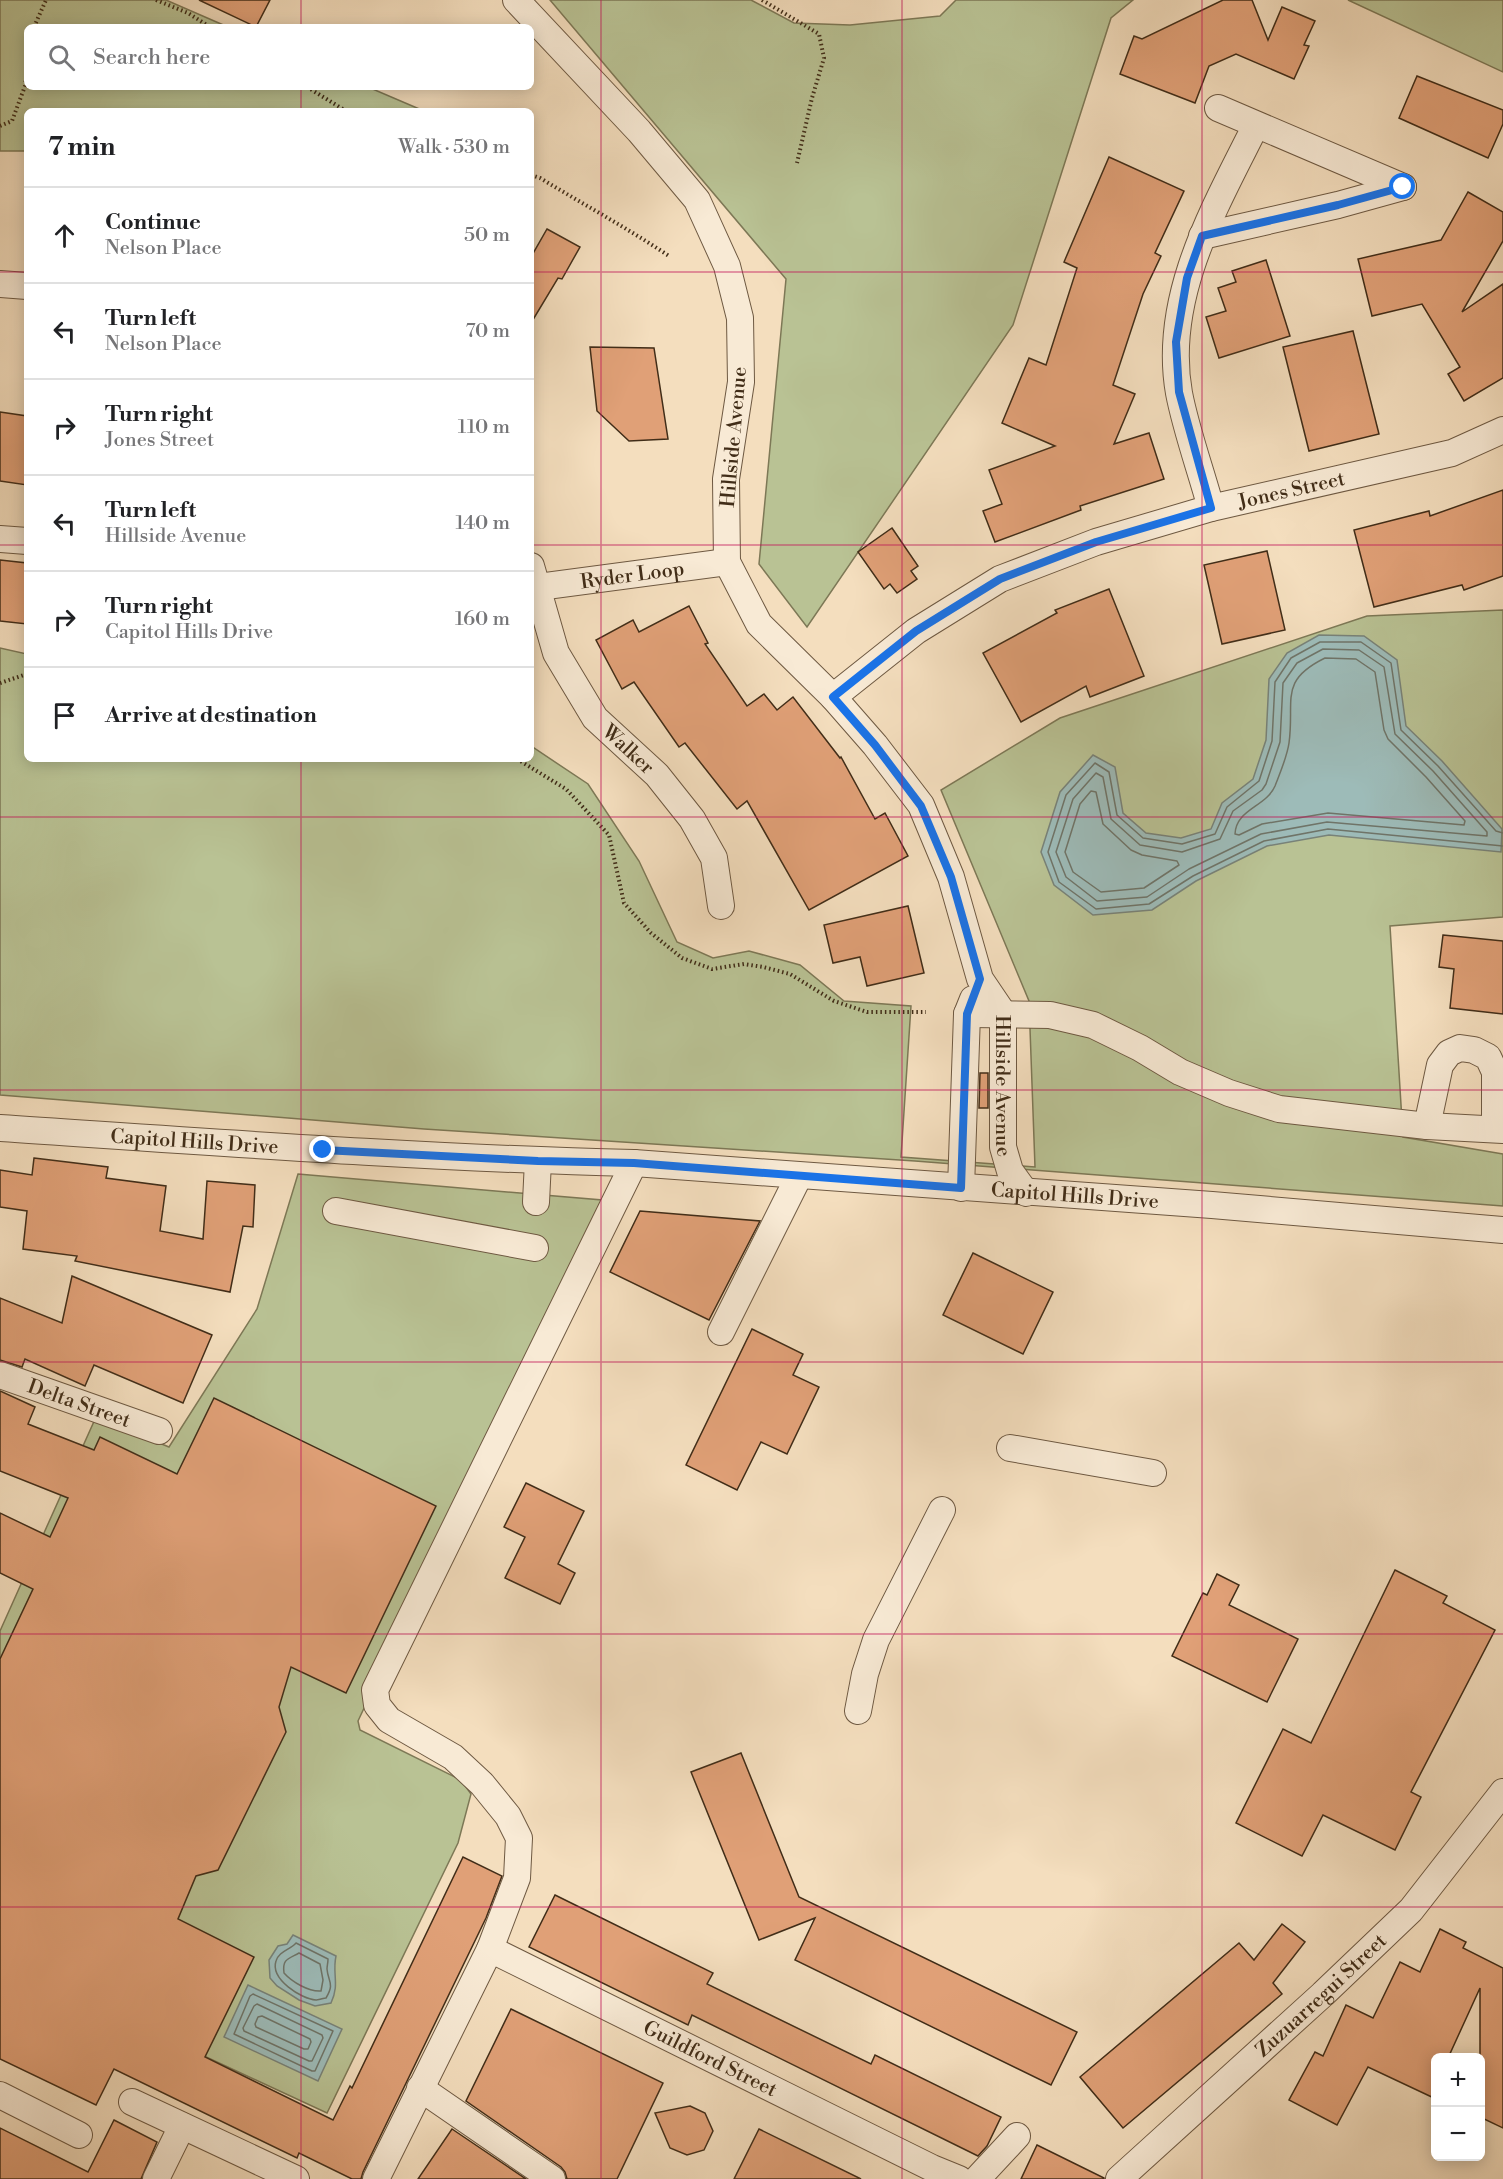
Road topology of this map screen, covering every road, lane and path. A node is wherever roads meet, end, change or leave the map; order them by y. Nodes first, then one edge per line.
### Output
1 (46, 0) edge
2 (156, 0) edge
3 (516, 0) edge
4 (762, 0) edge
5 (35, 24) edge
6 (205, 24) edge
7 (24, 89) edge
8 (312, 90) edge
9 (341, 108) edge
10 (1218, 108) dead end
11 (1256, 125) junction
12 (0, 126) edge
13 (797, 163) dead end
14 (534, 176) edge
15 (1202, 236) junction
16 (669, 256) dead end
17 (0, 284) edge
18 (24, 286) edge
19 (1503, 430) edge
20 (1211, 508) junction
21 (0, 539) edge
22 (24, 541) edge
23 (727, 562) junction
24 (534, 580) edge
25 (534, 583) edge
26 (24, 675) edge
27 (0, 683) edge
28 (833, 697) junction
29 (721, 906) dead end
30 (980, 979) junction
31 (1003, 1013) junction
32 (967, 1014) junction
33 (1427, 1126) junction
34 (0, 1128) edge
35 (1499, 1130) edge
36 (538, 1161) junction
37 (634, 1163) junction
38 (799, 1176) junction
39 (961, 1188) junction
40 (1026, 1193) junction
41 (536, 1202) dead end
42 (336, 1211) dead end
43 (1503, 1230) edge
44 (535, 1248) dead end
45 (721, 1332) dead end
46 (0, 1375) edge
47 (159, 1431) dead end
48 (1010, 1449) dead end
49 (1154, 1473) dead end
50 (942, 1510) dead end
51 (858, 1711) dead end
52 (1503, 1792) edge
53 (490, 1949) junction
54 (420, 2088) junction
55 (0, 2095) edge
56 (132, 2102) dead end
57 (182, 2126) junction
58 (79, 2135) dead end
59 (1017, 2136) dead end
60 (935, 2174) edge
61 (156, 2179) edge
62 (296, 2179) edge
63 (376, 2179) edge
64 (552, 2179) edge
65 (959, 2179) edge
66 (977, 2179) edge
67 (1119, 2179) edge

1 - 5 path
2 - 6 path
3 - 23 street, Hillside Avenue
4 - 13 path
7 - 12 path
8 - 9 path
10 - 11 street
11 - 15 street
11 - 15 street
14 - 16 path
15 - 20 street
17 - 18 street
19 - 20 street, Jones Street
20 - 28 street, Jones Street
21 - 22 street
23 - 24 street, Ryder Loop
23 - 28 street, Hillside Avenue
25 - 29 street, Walker
26 - 27 path
28 - 30 street, Hillside Avenue
30 - 31 street, Hillside Avenue
30 - 32 street, Hillside Avenue
31 - 32 street
31 - 33 street
31 - 40 street, Hillside Avenue
32 - 39 street, Hillside Avenue
33 - 35 street
33 - 35 street
34 - 36 street, Capitol Hills Drive
36 - 37 street, Capitol Hills Drive
36 - 41 street
37 - 38 street, Capitol Hills Drive
37 - 53 street
38 - 39 street, Capitol Hills Drive
38 - 45 street
39 - 40 street, Capitol Hills Drive
40 - 43 street, Capitol Hills Drive
42 - 44 street
46 - 47 street, Delta Street
48 - 49 street
50 - 51 street
52 - 67 street, Zuzuarregui Street
53 - 54 street
53 - 60 street, Guildford Street
54 - 63 street
54 - 64 street
55 - 58 street
56 - 57 street
57 - 61 street
57 - 62 street
59 - 66 street
60 - 65 street, Guildford Street

